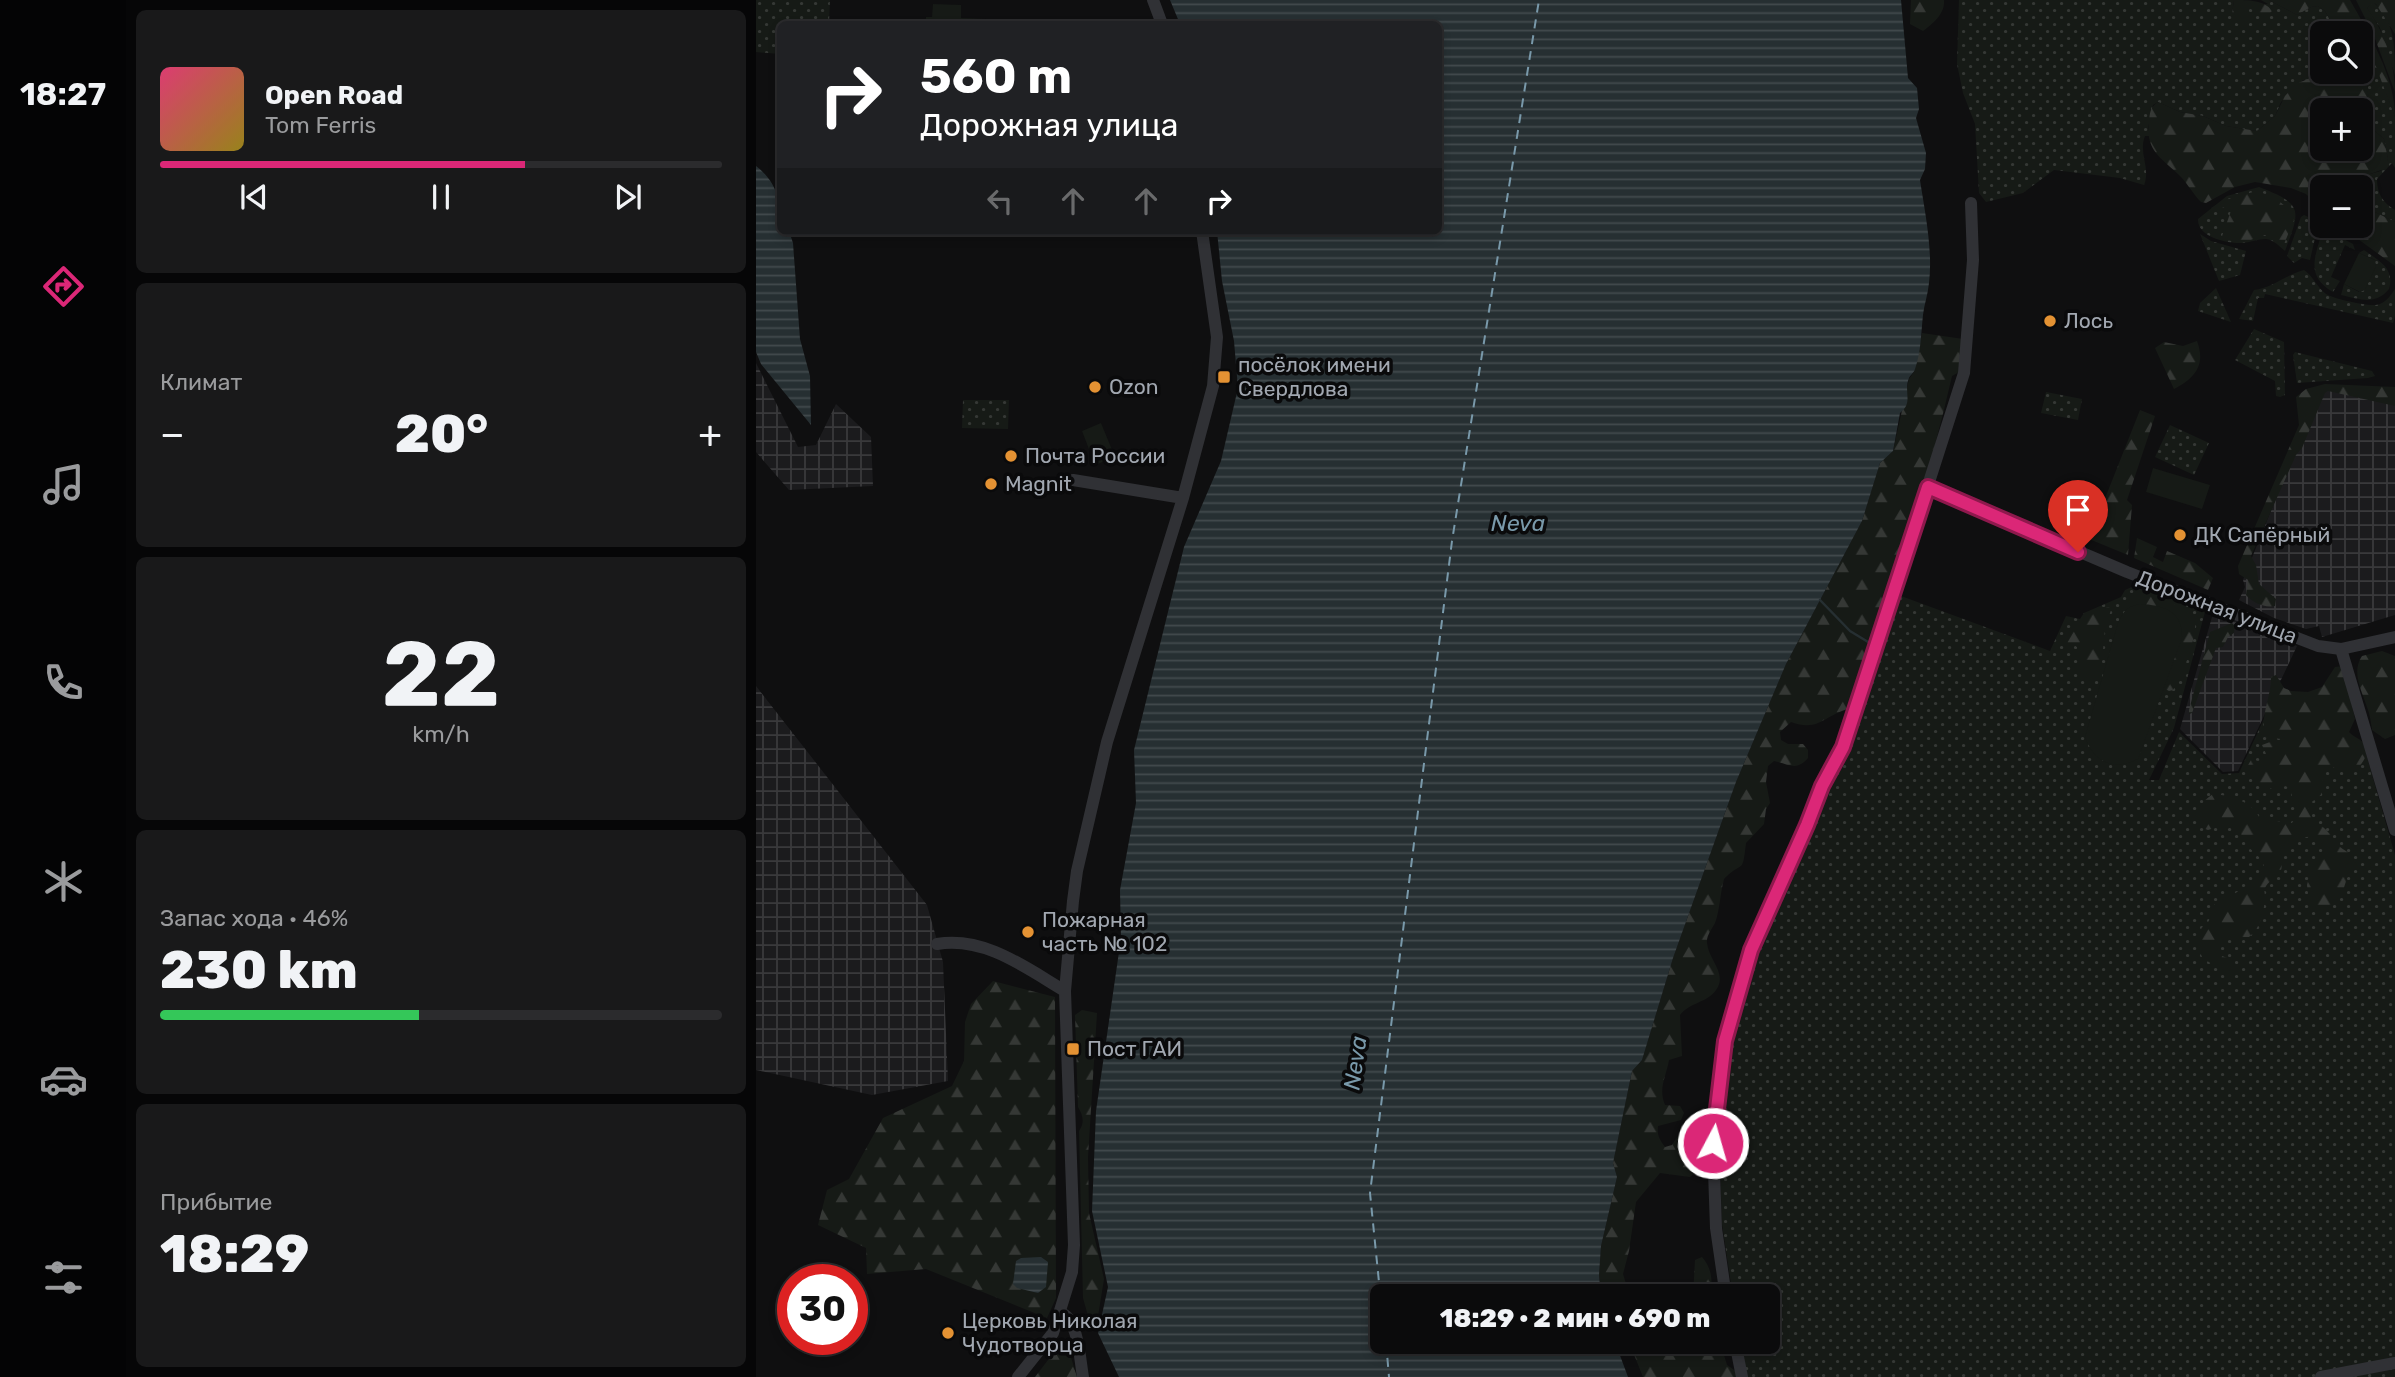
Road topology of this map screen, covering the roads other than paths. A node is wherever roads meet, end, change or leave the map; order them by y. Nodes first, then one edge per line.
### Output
1 (1153, 0) edge
2 (1161, 21) edge
3 (1971, 203) dead end
4 (1203, 235) edge
5 (1073, 480) dead end
6 (1928, 487) junction
7 (1182, 498) junction
8 (2395, 636) edge
9 (2341, 649) junction
10 (2395, 830) edge
11 (937, 944) dead end
12 (1065, 991) junction
13 (1724, 1284) edge
14 (1061, 1312) junction
15 (1737, 1354) edge
16 (2395, 1363) edge
17 (1018, 1377) edge
18 (1083, 1377) edge
19 (1742, 1377) edge
20 (2321, 1377) edge

1 - 2 street
3 - 6 street
4 - 7 street
5 - 7 street
6 - 9 street, Дорожная улица
6 - 13 street
7 - 12 street
8 - 9 street, Дорожная улица
9 - 10 street
11 - 12 street
12 - 14 street
14 - 17 street
14 - 18 street
15 - 19 street
16 - 20 street

